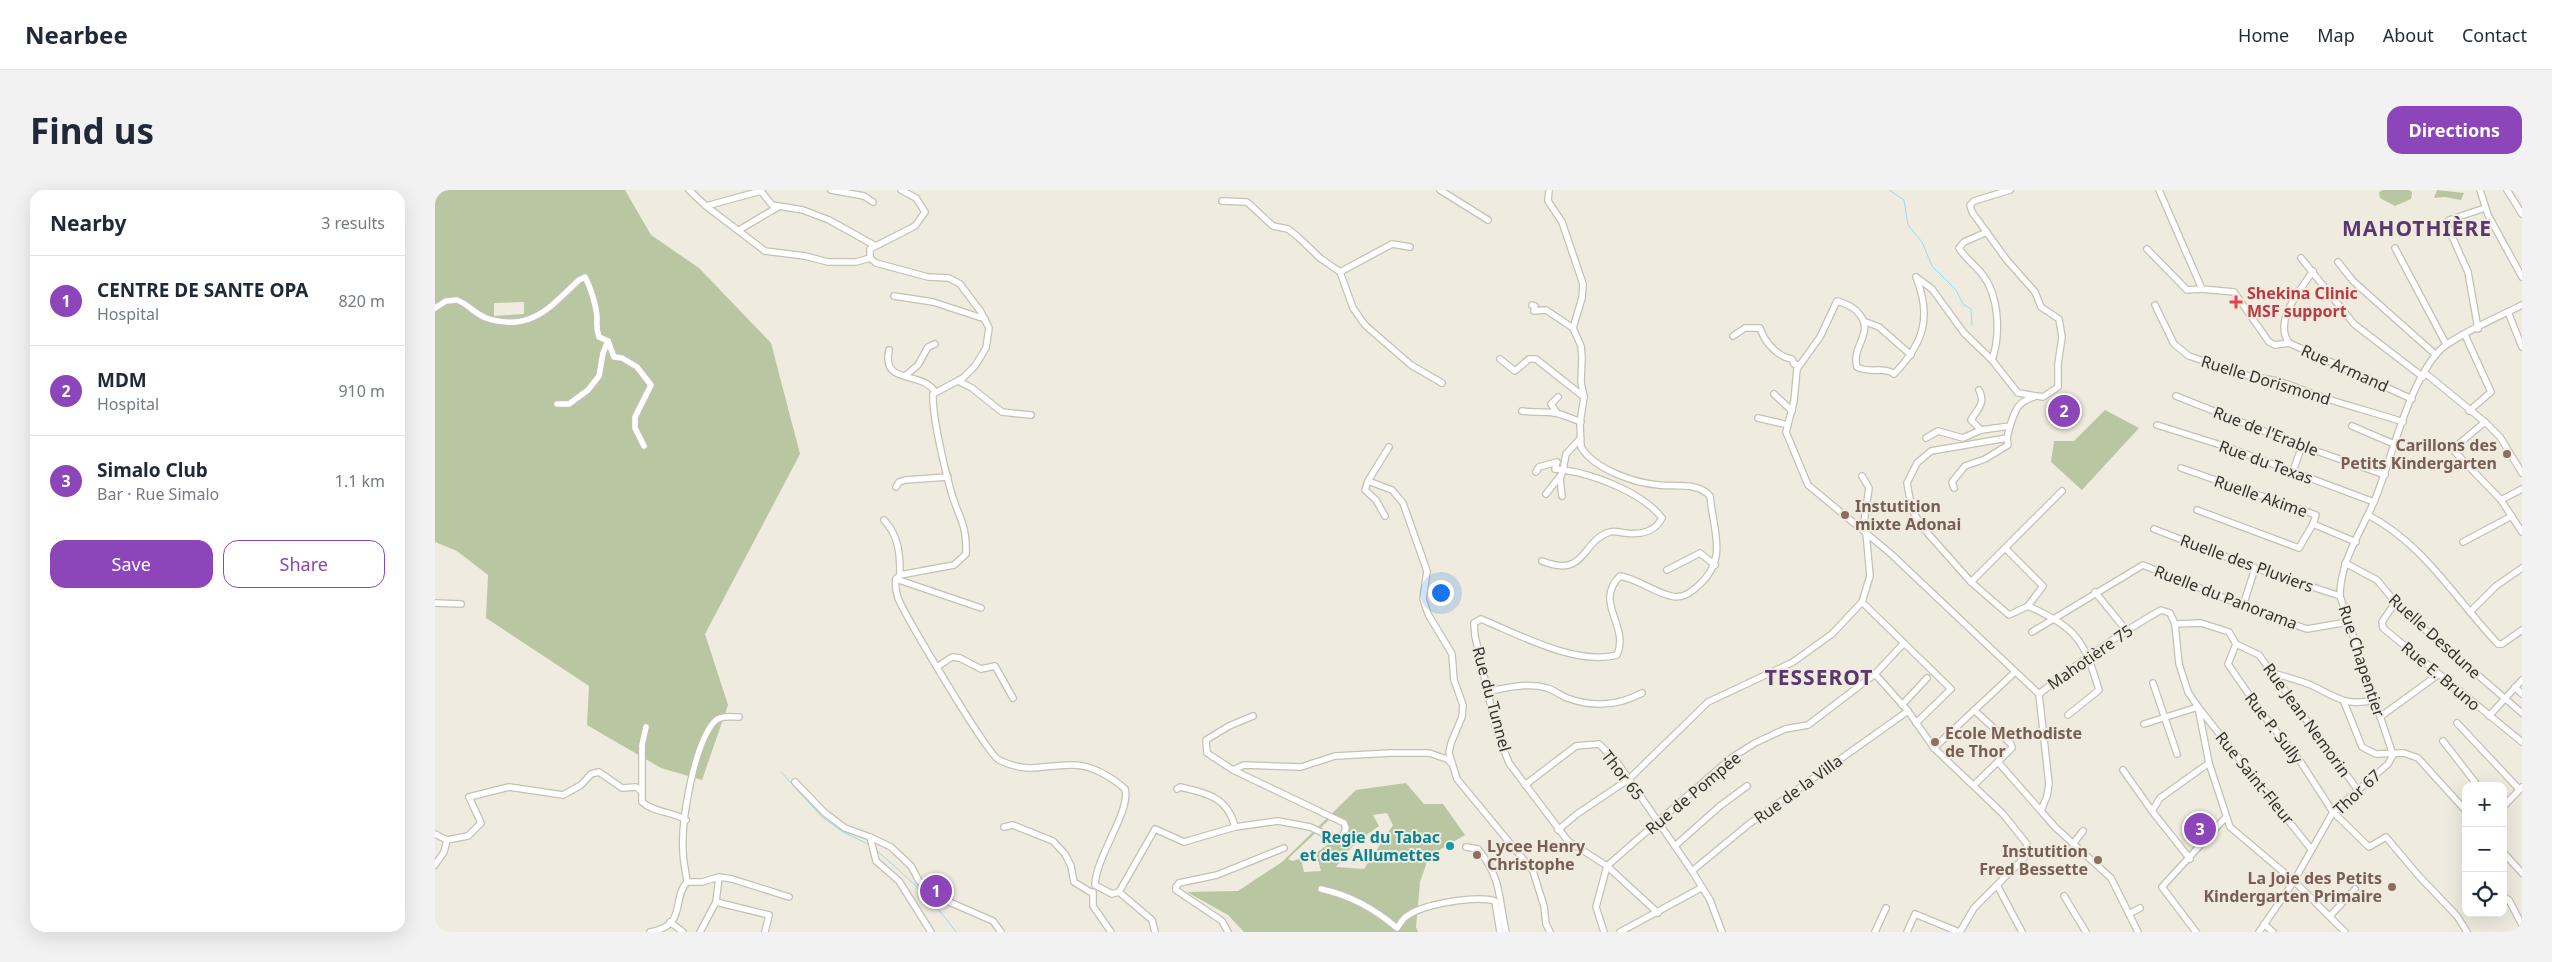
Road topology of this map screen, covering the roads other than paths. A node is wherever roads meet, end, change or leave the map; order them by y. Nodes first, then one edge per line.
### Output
1 (689, 190) edge
2 (762, 190) edge
3 (831, 190) edge
4 (901, 190) edge
5 (1441, 190) edge
6 (1549, 190) edge
7 (2010, 190) edge
8 (2159, 190) edge
9 (2480, 190) edge
10 (2507, 190) edge
11 (1221, 201) dead end
12 (873, 202) dead end
13 (706, 206) junction
14 (779, 207) junction
15 (2485, 208) junction
16 (2522, 214) edge
17 (1488, 220) dead end
18 (739, 230) junction
19 (1987, 232) junction
20 (874, 245) junction
21 (1410, 247) dead end
22 (2395, 248) dead end
23 (2147, 249) dead end
24 (870, 258) junction
25 (2301, 258) dead end
26 (2338, 262) dead end
27 (2313, 271) junction
28 (1339, 272) junction
29 (2522, 277) edge
30 (2202, 289) junction
31 (894, 296) dead end
32 (1532, 305) dead end
33 (2155, 305) dead end
34 (2522, 305) edge
35 (435, 308) edge
36 (2509, 312) junction
37 (985, 319) junction
38 (1866, 322) junction
39 (1573, 328) junction
40 (2478, 329) junction
41 (2465, 335) junction
42 (1733, 336) dead end
43 (607, 340) junction
44 (935, 344) dead end
45 (2289, 344) junction
46 (2446, 344) junction
47 (2522, 347) edge
48 (889, 350) dead end
49 (1911, 355) junction
50 (2436, 355) junction
51 (1500, 359) dead end
52 (1992, 360) junction
53 (1799, 365) junction
54 (2424, 375) junction
55 (905, 376) junction
56 (958, 381) junction
57 (1442, 383) dead end
58 (1979, 390) dead end
59 (935, 392) junction
60 (2018, 393) junction
61 (1774, 394) dead end
62 (2176, 396) dead end
63 (1558, 397) dead end
64 (1584, 397) junction
65 (2037, 397) junction
66 (2412, 399) junction
67 (557, 404) dead end
68 (2016, 407) junction
69 (1522, 411) dead end
70 (1792, 411) junction
71 (2469, 411) junction
72 (1557, 413) junction
73 (1031, 415) dead end
74 (1758, 418) dead end
75 (1581, 422) junction
76 (2403, 422) junction
77 (2485, 422) junction
78 (1788, 425) junction
79 (2157, 425) dead end
80 (2010, 426) junction
81 (2351, 426) dead end
82 (1981, 430) junction
83 (1926, 438) dead end
84 (2007, 438) junction
85 (1580, 439) junction
86 (2394, 444) junction
87 (644, 446) dead end
88 (2302, 446) junction
89 (1389, 447) dead end
90 (1564, 459) junction
91 (1557, 462) junction
92 (2181, 468) dead end
93 (2293, 471) junction
94 (1536, 472) dead end
95 (1562, 473) junction
96 (2522, 473) edge
97 (2385, 475) junction
98 (948, 476) junction
99 (1862, 476) dead end
100 (1368, 481) junction
101 (896, 487) dead end
102 (1954, 488) dead end
103 (2522, 489) edge
104 (2062, 491) dead end
105 (1546, 494) dead end
106 (1562, 496) dead end
107 (2501, 500) junction
108 (2374, 502) junction
109 (2197, 510) dead end
110 (2368, 515) junction
111 (1385, 516) dead end
112 (2512, 516) junction
113 (884, 520) dead end
114 (2313, 524) junction
115 (2154, 529) dead end
116 (1865, 531) junction
117 (2522, 532) edge
118 (2355, 542) junction
119 (2463, 542) dead end
120 (2005, 548) junction
121 (1542, 561) dead end
122 (2345, 563) junction
123 (1715, 565) junction
124 (2255, 568) junction
125 (2522, 568) edge
126 (1667, 570) dead end
127 (898, 577) junction
128 (1971, 582) junction
129 (2095, 592) junction
130 (2340, 596) junction
131 (1862, 602) junction
132 (435, 603) edge
133 (2395, 603) junction
134 (461, 604) dead end
135 (2028, 606) junction
136 (2243, 606) junction
137 (981, 608) dead end
138 (2470, 612) junction
139 (2053, 618) junction
140 (2348, 622) junction
141 (2175, 624) junction
142 (2126, 630) junction
143 (2522, 630) edge
144 (2033, 632) dead end
145 (1904, 643) junction
146 (2236, 644) junction
147 (2089, 654) junction
148 (937, 667) junction
149 (2014, 673) junction
150 (2273, 673) junction
151 (1875, 674) junction
152 (2439, 674) junction
153 (1927, 678) dead end
154 (2522, 680) edge
155 (2153, 683) dead end
156 (2515, 687) junction
157 (1489, 691) junction
158 (1642, 693) dead end
159 (2039, 694) junction
160 (2522, 694) edge
161 (1013, 698) dead end
162 (2505, 698) junction
163 (2374, 700) junction
164 (2344, 702) junction
165 (1902, 705) junction
166 (2197, 707) junction
167 (1974, 710) junction
168 (1907, 711) junction
169 (2522, 713) edge
170 (2068, 715) dead end
171 (1253, 716) dead end
172 (2489, 716) junction
173 (739, 717) dead end
174 (2380, 717) junction
175 (2165, 718) junction
176 (1916, 722) junction
177 (2457, 723) dead end
178 (2144, 724) dead end
179 (646, 727) dead end
180 (2443, 742) dead end
181 (2522, 742) edge
182 (1934, 748) junction
183 (2177, 754) dead end
184 (2393, 755) junction
185 (1998, 762) junction
186 (1451, 763) junction
187 (2209, 763) junction
188 (1233, 770) junction
189 (2123, 770) dead end
190 (1629, 779) junction
191 (795, 782) dead end
192 (2474, 782) edge
193 (1525, 785) junction
194 (1974, 785) junction
195 (1747, 786) dead end
196 (2521, 788) edge
197 (1177, 789) dead end
198 (2357, 789) junction
199 (641, 791) junction
200 (2507, 803) edge
201 (2462, 807) edge
202 (2041, 810) junction
203 (2152, 811) junction
204 (2333, 812) junction
205 (2226, 817) junction
206 (686, 820) junction
207 (1659, 822) junction
208 (1004, 827) dead end
209 (1235, 827) junction
210 (1558, 830) junction
211 (2083, 831) dead end
212 (435, 834) edge
213 (870, 837) junction
214 (447, 840) junction
215 (2073, 844) junction
216 (1675, 846) junction
217 (1465, 847) dead end
218 (1284, 848) dead end
219 (2311, 849) junction
220 (2507, 856) edge
221 (2190, 859) junction
222 (435, 863) edge
223 (1607, 866) junction
224 (1692, 871) junction
225 (2522, 873) edge
226 (719, 878) junction
227 (2294, 881) junction
228 (687, 882) junction
229 (1095, 885) junction
230 (1997, 885) junction
231 (1701, 888) junction
232 (1321, 889) dead end
233 (2355, 889) dead end
234 (1119, 892) junction
235 (1093, 893) junction
236 (2064, 896) dead end
237 (789, 897) dead end
238 (2507, 899) edge
239 (716, 902) junction
240 (1886, 908) dead end
241 (2140, 908) dead end
242 (1658, 913) junction
243 (2129, 914) junction
244 (2330, 916) junction
245 (670, 922) junction
246 (2264, 924) junction
247 (2522, 925) edge
248 (650, 932) edge
249 (683, 932) edge
250 (700, 932) edge
251 (765, 932) edge
252 (931, 932) edge
253 (1001, 932) edge
254 (1111, 932) edge
255 (1155, 932) edge
256 (1228, 932) edge
257 (1500, 932) edge
258 (1506, 932) edge
259 (1550, 932) edge
260 (1604, 932) edge
261 (1620, 932) edge
262 (1722, 932) edge
263 (1875, 932) edge
264 (1907, 932) edge
265 (1960, 932) edge
266 (2022, 932) edge
267 (2086, 932) edge
268 (2138, 932) edge
269 (2196, 932) edge
270 (2259, 932) edge
271 (2273, 932) edge
272 (2345, 932) edge
273 (2467, 932) edge

1 - 13 street
2 - 13 street
2 - 14 street
3 - 12 street
4 - 20 street
5 - 17 street
6 - 39 street
7 - 19 street
8 - 30 street
9 - 15 street
10 - 16 street
11 - 28 street
13 - 18 street
14 - 18 street
14 - 20 street
15 - 29 street
15 - 40 street
18 - 24 street
19 - 52 street
19 - 65 street
20 - 24 street
21 - 28 street
22 - 46 street
23 - 30 street, Rue Armand
24 - 37 street
25 - 27 street
26 - 50 street
27 - 45 street
27 - 54 street
28 - 57 street
30 - 45 street, Rue Armand
31 - 37 street
32 - 39 street
33 - 76 street, Ruelle Dorismond
34 - 36 street, Rue Chapentier
35 - 43 street
36 - 40 street, Rue Chapentier
36 - 47 street
37 - 56 street
38 - 49 street
38 - 49 street
38 - 53 street
39 - 64 street
40 - 41 street, Rue Chapentier
41 - 46 street, Rue Chapentier
41 - 71 street
42 - 53 street
43 - 67 street
43 - 87 street
44 - 55 street
45 - 66 street, Rue Armand
46 - 50 street, Rue Chapentier
48 - 55 street
49 - 52 street
50 - 54 street, Rue Chapentier
51 - 64 street
52 - 60 street
53 - 70 street, Mahotière 75
54 - 66 street, Rue Chapentier
54 - 71 street
55 - 59 street
56 - 59 street
56 - 73 street
58 - 82 street
59 - 98 street
60 - 65 street
60 - 68 street
61 - 70 street
62 - 88 street, Rue de l'Erable
63 - 72 street
64 - 75 street
65 - 68 street
66 - 76 street, Rue Chapentier
68 - 80 street
69 - 72 street
70 - 78 street, Mahotière 75
71 - 77 street
72 - 75 street
74 - 78 street
75 - 85 street
76 - 86 street, Rue Chapentier
77 - 96 street
77 - 107 street
78 - 116 street, Mahotière 75
79 - 93 street, Rue du Texas
80 - 82 street
80 - 84 street
81 - 86 street
82 - 83 street
84 - 102 street
84 - 128 street
85 - 90 street
85 - 123 street
86 - 97 street, Rue Chapentier
88 - 93 street
88 - 97 street, Rue de l'Erable
89 - 100 street
90 - 91 street
90 - 95 street
91 - 94 street
91 - 95 street
92 - 114 street, Ruelle Akime
93 - 108 street, Rue du Texas
95 - 105 street
95 - 106 street
95 - 121 street
97 - 108 street, Rue Chapentier
98 - 101 street
98 - 127 street
99 - 116 street
100 - 111 street
100 - 186 street
103 - 107 street
104 - 120 street
107 - 112 street
108 - 110 street, Rue Chapentier
109 - 114 street
110 - 118 street, Rue Chapentier
110 - 138 street
112 - 117 street
112 - 119 street
113 - 127 street
114 - 118 street, Ruelle Akime
115 - 124 street, Ruelle des Pluviers
116 - 131 street
116 - 149 street, Mahotière 75
118 - 122 street, Rue Chapentier
120 - 128 street
120 - 135 street
122 - 130 street, Rue Chapentier
122 - 133 street, Ruelle Desdune
123 - 126 street
123 - 157 street, Rue du Tunnel
124 - 130 street, Ruelle des Pluviers
124 - 136 street
125 - 138 street
127 - 137 street
127 - 148 street
128 - 135 street
129 - 136 street, Ruelle du Panorama
129 - 139 street, Ruelle du Panorama
129 - 142 street
130 - 140 street, Rue Chapentier
131 - 145 street
131 - 190 street
132 - 134 street
133 - 152 street, Rue E. Bruno
133 - 162 street, Ruelle Desdune
135 - 139 street
136 - 140 street, Ruelle du Panorama
138 - 143 street
139 - 144 street, Ruelle du Panorama
139 - 147 street
140 - 163 street, Rue Chapentier
141 - 142 street, Mahotière 75
141 - 146 street, Rue Jean Nemorin
141 - 166 street
142 - 147 street, Mahotière 75
145 - 151 street, Rue de Pompée
145 - 176 street
146 - 150 street, Rue Jean Nemorin
146 - 204 street, Rue P. Sully
147 - 159 street, Mahotière 75
147 - 170 street
148 - 161 street
148 - 229 street
149 - 159 street, Mahotière 75
149 - 167 street
150 - 164 street
150 - 198 street, Rue Jean Nemorin
151 - 165 street
151 - 207 street, Rue de Pompée
152 - 172 street, Rue E. Bruno
152 - 174 street
153 - 165 street
154 - 156 street
155 - 175 street
156 - 160 street
156 - 162 street
157 - 158 street
157 - 193 street, Rue du Tunnel
159 - 202 street
162 - 169 street, Ruelle Desdune
162 - 172 street
163 - 164 street
163 - 174 street, Rue Chapentier
164 - 184 street
165 - 168 street
166 - 175 street
166 - 187 street
166 - 219 street, Rue Saint-Fleur
167 - 182 street
167 - 185 street
168 - 176 street
168 - 224 street, Rue de la Villa
171 - 188 street
172 - 181 street, Rue E. Bruno
173 - 206 street
174 - 184 street, Rue Chapentier
175 - 178 street
175 - 183 street
176 - 182 street
177 - 196 street
179 - 199 street
180 - 192 street
182 - 194 street
184 - 198 street, Thor 67
184 - 201 street
185 - 194 street
185 - 202 street
186 - 188 street
186 - 259 street
187 - 203 street
187 - 205 street
188 - 209 street
189 - 203 street
190 - 193 street, Thor 65
190 - 207 street, Thor 65
190 - 210 street
191 - 213 street
193 - 210 street, Rue du Tunnel
194 - 230 street
195 - 216 street
196 - 200 street
197 - 209 street
198 - 204 street, Thor 67
199 - 206 street
199 - 214 street
202 - 215 street
203 - 221 street
204 - 219 street, Thor 67
204 - 273 street
205 - 221 street
205 - 227 street
206 - 228 street
207 - 216 street, Thor 65
207 - 223 street, Rue de Pompée
208 - 235 street
209 - 234 street
210 - 223 street, Rue du Tunnel
211 - 215 street
212 - 214 street
213 - 252 street
213 - 253 street
214 - 222 street
215 - 243 street
216 - 224 street, Thor 65
217 - 258 street
218 - 256 street
219 - 227 street, Thor 67
220 - 225 street
221 - 269 street
223 - 242 street, Rue du Tunnel
223 - 260 street
224 - 231 street, Thor 65
226 - 228 street
226 - 237 street
226 - 239 street
227 - 244 street
227 - 246 street, Thor 67
228 - 245 street
229 - 234 street
229 - 235 street
230 - 265 street
230 - 266 street
231 - 242 street
231 - 262 street, Thor 65
232 - 257 street
233 - 244 street
234 - 255 street
235 - 254 street
236 - 267 street
238 - 247 street
239 - 250 street
239 - 251 street
240 - 263 street
241 - 243 street
242 - 261 street
243 - 268 street
244 - 272 street
245 - 248 street
245 - 249 street
246 - 270 street, Thor 67
246 - 271 street
264 - 265 street

